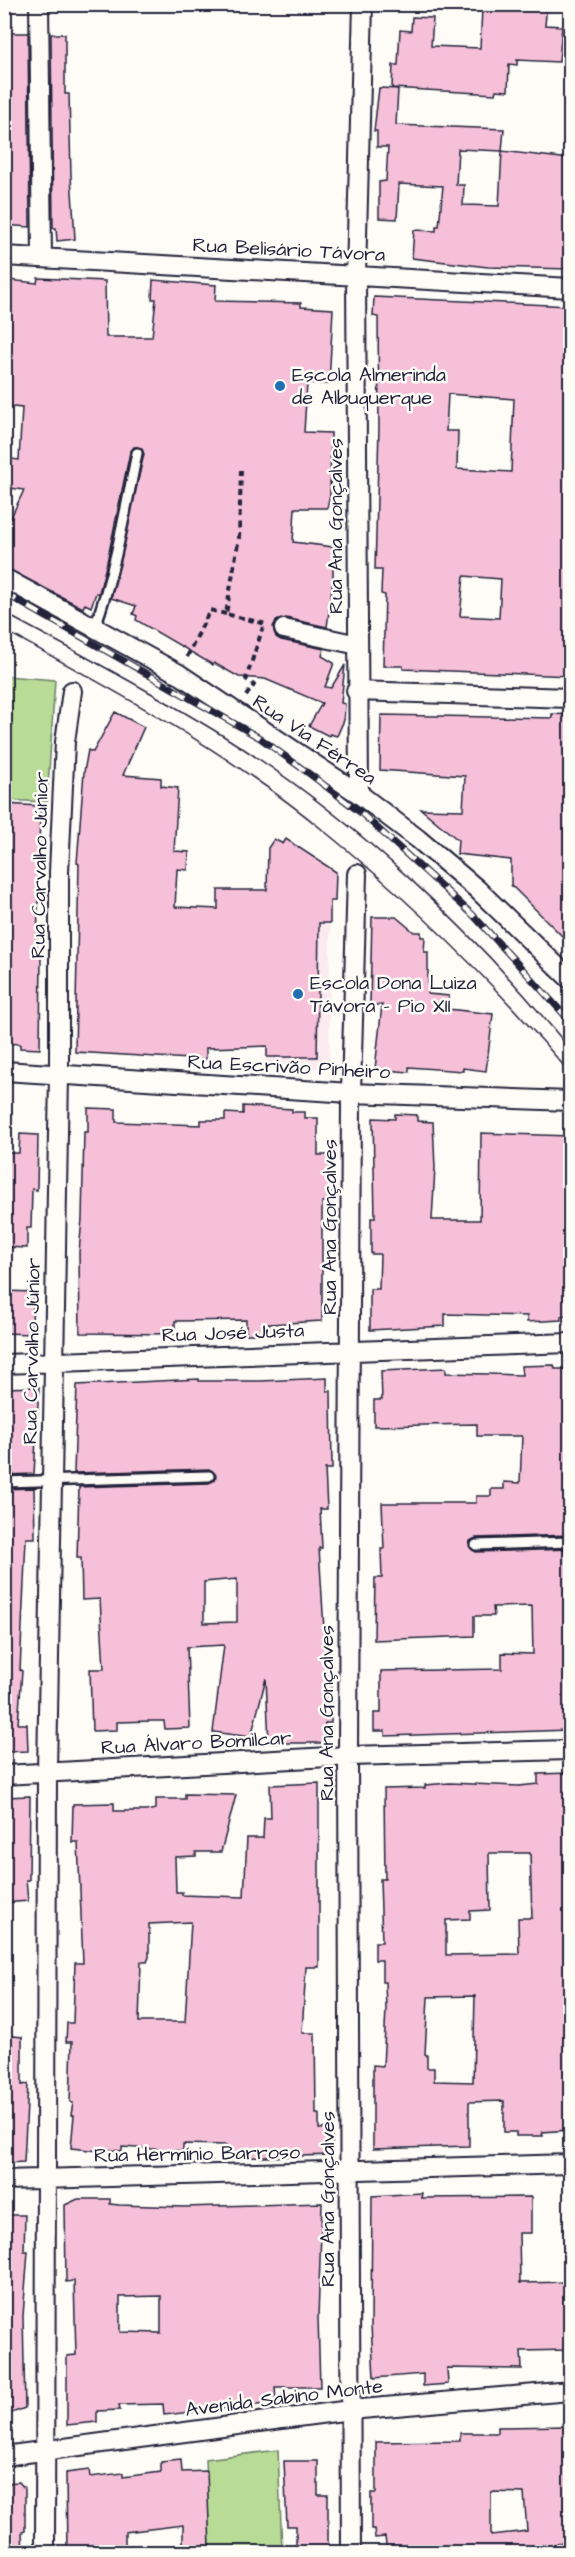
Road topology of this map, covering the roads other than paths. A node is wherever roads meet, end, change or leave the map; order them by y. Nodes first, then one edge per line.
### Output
1 (39, 4) edge
2 (363, 4) edge
3 (4, 256) edge
4 (42, 258) junction
5 (356, 275) junction
6 (570, 288) edge
7 (137, 453) dead end
8 (4, 578) edge
9 (94, 629) junction
10 (284, 629) road end
11 (358, 645) junction
12 (356, 690) junction
13 (72, 691) dead end
14 (570, 698) edge
15 (359, 794) junction
16 (357, 874) dead end
17 (570, 979) edge
18 (4, 1071) edge
19 (59, 1075) junction
20 (351, 1093) junction
21 (570, 1101) edge
22 (570, 1343) edge
23 (351, 1350) junction
24 (53, 1361) junction
25 (4, 1364) edge
26 (209, 1476) dead end
27 (51, 1481) junction
28 (4, 1482) edge
29 (570, 1542) edge
30 (476, 1545) dead end
31 (570, 1750) edge
32 (348, 1756) junction
33 (47, 1773) junction
34 (4, 1775) edge
35 (570, 2164) edge
36 (349, 2172) junction
37 (46, 2179) junction
38 (4, 2180) edge
39 (570, 2391) edge
40 (350, 2410) junction
41 (45, 2451) junction
42 (4, 2456) edge
43 (45, 2553) edge
44 (351, 2553) edge

1 - 4 street
2 - 5 street, Rua Ana Gonçalves
3 - 4 street, Rua Belisário Távora
4 - 5 street, Rua Belisário Távora
5 - 6 street, Rua Belisário Távora
5 - 11 street, Rua Ana Gonçalves
7 - 9 lane
8 - 9 street, Rua Via Férrea
9 - 15 street, Rua Via Férrea
10 - 11 street
11 - 12 street, Rua Ana Gonçalves
12 - 14 street
12 - 15 street, Rua Ana Gonçalves
13 - 19 street, Rua Carvalho Júnior
15 - 17 street, Rua Via Férrea
16 - 20 street, Rua Ana Gonçalves
18 - 19 street, Rua Escrivão Pinheiro
19 - 20 street, Rua Escrivão Pinheiro
19 - 24 street, Rua Carvalho Júnior
20 - 21 street, Rua Escrivão Pinheiro
20 - 23 street, Rua Ana Gonçalves
22 - 23 street, Rua José Justa
23 - 24 street, Rua José Justa
23 - 32 street, Rua Ana Gonçalves
24 - 25 street, Rua José Justa
24 - 27 street, Rua Carvalho Júnior
26 - 27 lane
27 - 28 lane
27 - 33 street, Rua Carvalho Júnior
29 - 30 lane
31 - 32 street, Rua Álvaro Bomilcar
32 - 33 street, Rua Álvaro Bomilcar
32 - 36 street, Rua Ana Gonçalves
33 - 34 street, Rua Álvaro Bomilcar
33 - 37 street, Rua Carvalho Júnior
35 - 36 street, Rua Hermínio Barroso
36 - 37 street, Rua Hermínio Barroso
36 - 40 street, Rua Ana Gonçalves
37 - 38 street, Rua Hermínio Barroso
37 - 41 street, Rua Carvalho Júnior
39 - 40 street, Avenida Sabino Monte
40 - 41 street, Avenida Sabino Monte
40 - 44 street, Rua Ana Gonçalves
41 - 42 street, Avenida Sabino Monte
41 - 43 street, Rua Carvalho Júnior

